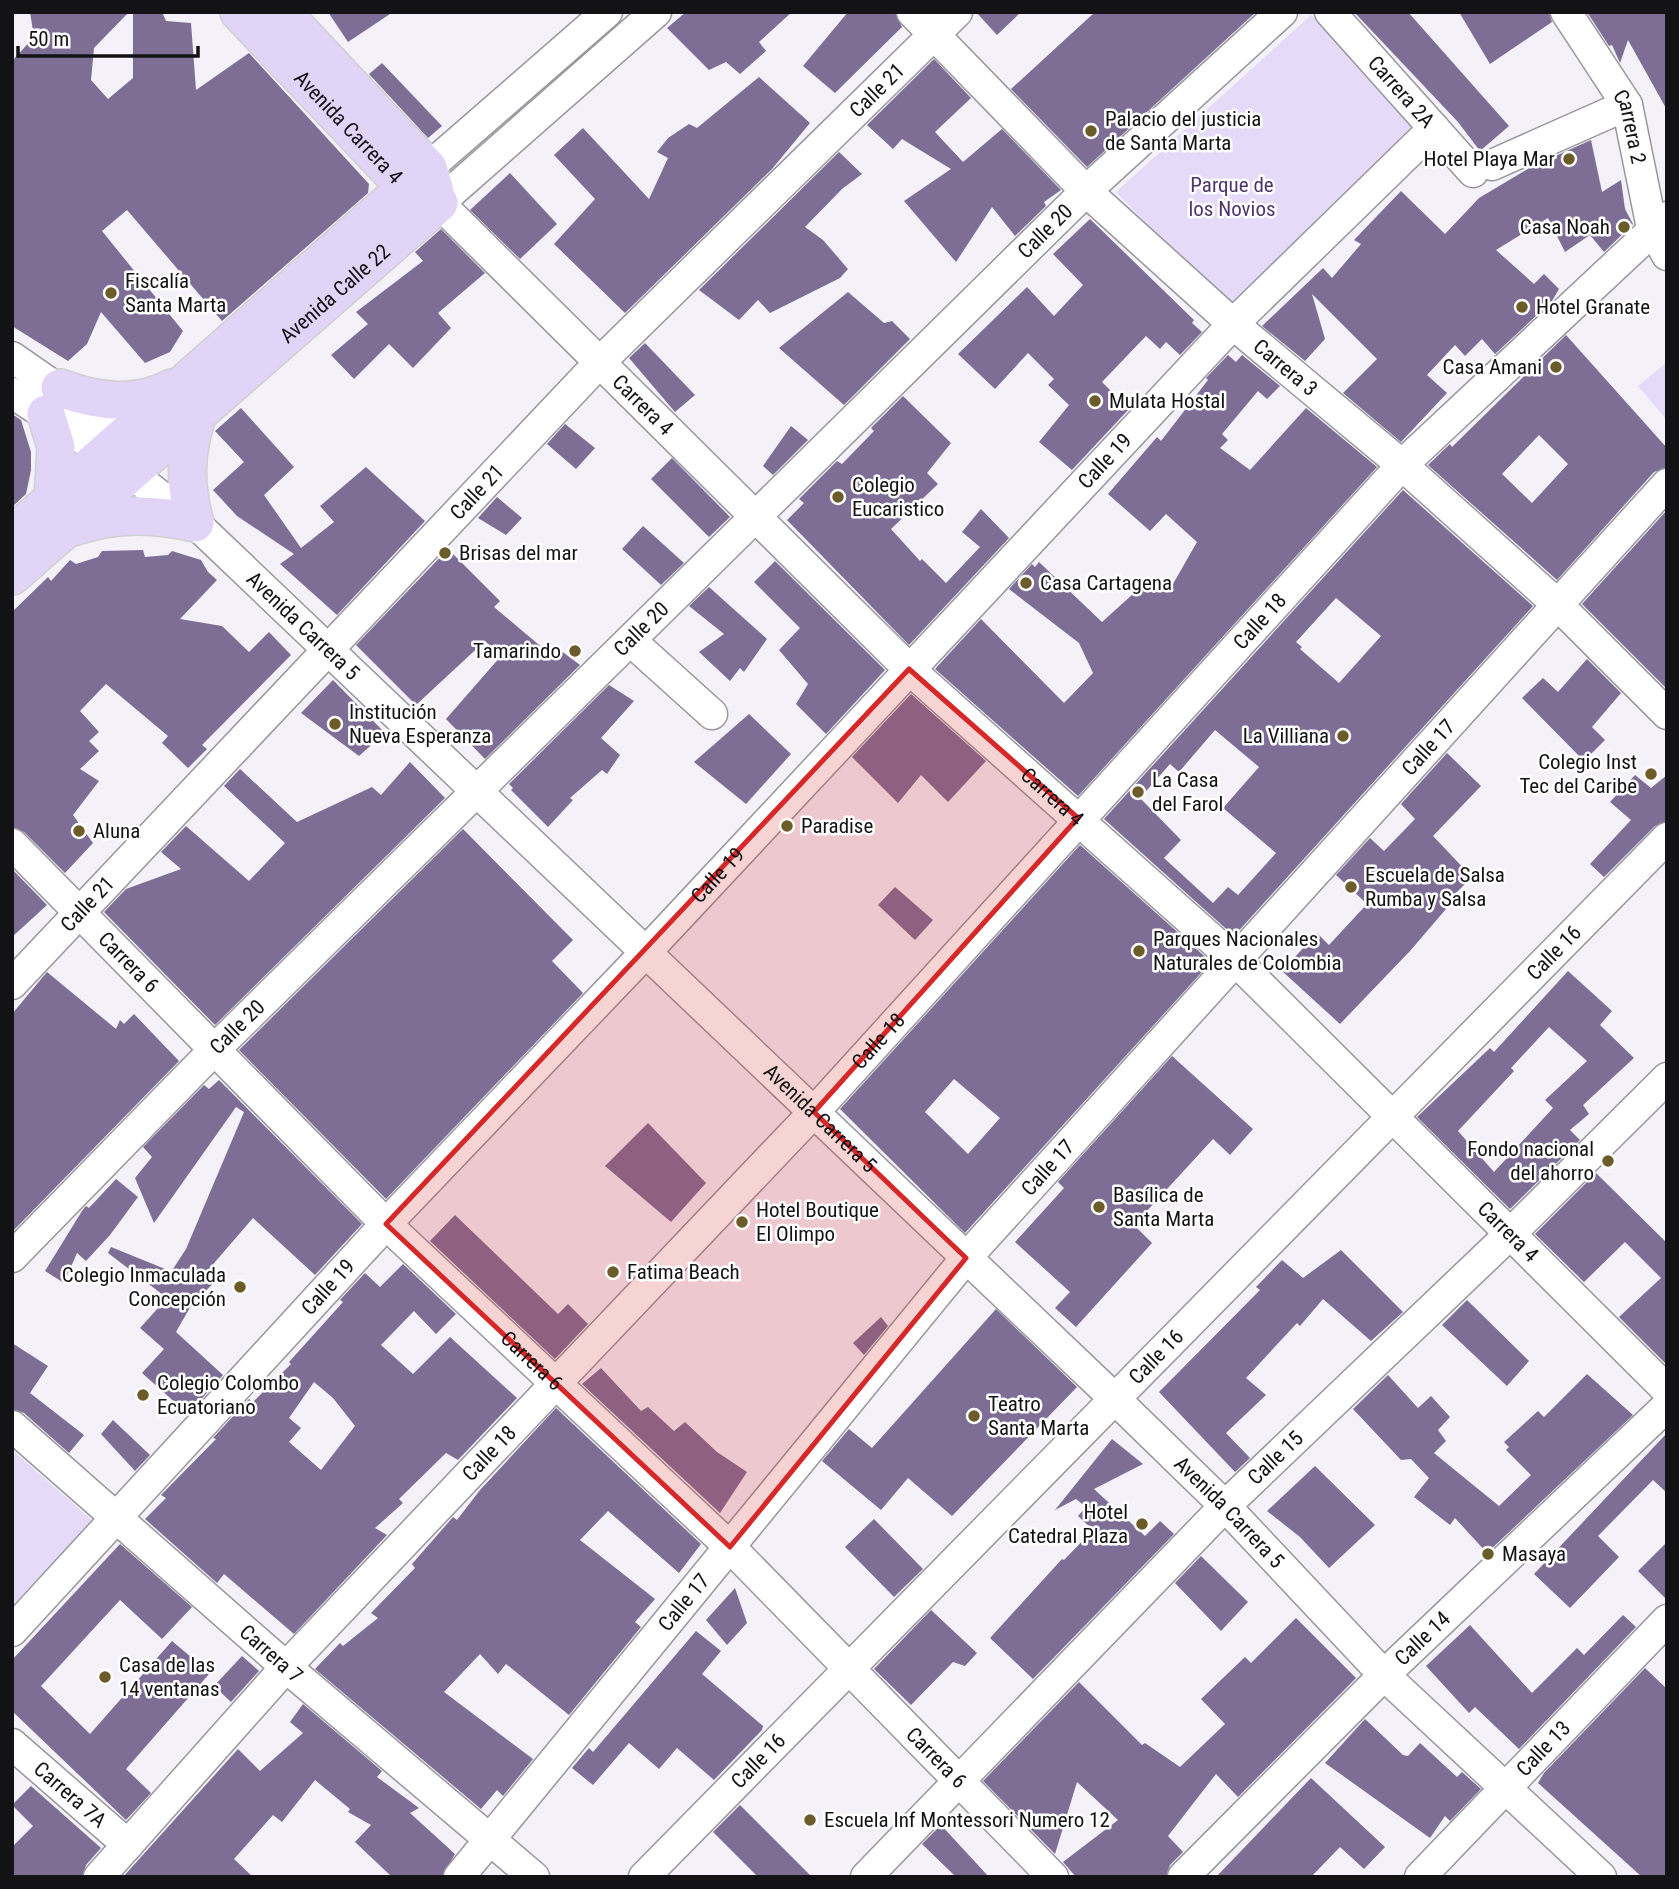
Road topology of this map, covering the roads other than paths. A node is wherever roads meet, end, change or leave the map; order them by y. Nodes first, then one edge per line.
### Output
1 (239, 12) edge
2 (282, 12) edge
3 (607, 12) edge
4 (656, 12) edge
5 (912, 12) edge
6 (957, 12) edge
7 (1282, 12) edge
8 (1331, 12) edge
9 (1566, 12) edge
10 (934, 35) junction
11 (1627, 105) junction
12 (1434, 128) junction
13 (424, 186) junction
14 (1086, 191) junction
15 (1659, 223) edge
16 (1667, 255) edge
17 (1233, 324) junction
18 (12, 357) edge
19 (600, 362) junction
20 (12, 393) edge
21 (192, 398) junction
22 (53, 401) junction
23 (128, 454) junction
24 (1402, 465) junction
25 (1667, 484) edge
26 (60, 514) junction
27 (756, 519) junction
28 (195, 523) junction
29 (12, 534) edge
30 (12, 576) edge
31 (1556, 603) junction
32 (631, 641) junction
33 (328, 649) junction
34 (909, 669) junction
35 (712, 714) dead end
36 (1667, 715) edge
37 (477, 790) junction
38 (1078, 818) junction
39 (1667, 838) edge
40 (12, 844) edge
41 (80, 914) junction
42 (646, 952) junction
43 (1236, 961) junction
44 (12, 984) edge
45 (214, 1050) junction
46 (1667, 1078) edge
47 (814, 1112) junction
48 (1392, 1115) junction
49 (386, 1224) junction
50 (1510, 1234) junction
51 (12, 1256) edge
52 (966, 1258) junction
53 (554, 1384) junction
54 (1116, 1400) junction
55 (1665, 1406) edge
56 (12, 1426) edge
57 (1225, 1506) junction
58 (116, 1518) junction
59 (730, 1547) junction
60 (1667, 1620) edge
61 (12, 1631) edge
62 (286, 1667) junction
63 (851, 1668) junction
64 (1384, 1675) junction
65 (12, 1744) edge
66 (960, 1779) junction
67 (1503, 1789) junction
68 (490, 1839) junction
69 (128, 1845) junction
70 (99, 1877) edge
71 (459, 1877) edge
72 (534, 1877) edge
73 (644, 1877) edge
74 (866, 1877) edge
75 (1053, 1877) edge
76 (1183, 1877) edge
77 (1420, 1877) edge
78 (1601, 1877) edge

1 - 13 main road, Avenida Carrera 4
2 - 13 main road, Avenida Carrera 4
3 - 13 street, Avenida Calle 22
4 - 13 street, Avenida Calle 22
5 - 10 street, Carrera 3
6 - 10 street, Calle 21
7 - 14 street, Calle 20
8 - 12 street, Carrera 2A
9 - 11 street, Carrera 2
10 - 14 street, Carrera 3
10 - 19 street, Calle 21
11 - 12 street, Carrera 2A
11 - 15 street, Carrera 2
12 - 17 street, Calle 19
13 - 19 street, Carrera 4
13 - 21 main road, Avenida Calle 22
14 - 17 street, Carrera 3
14 - 27 street, Calle 20
15 - 16 street, Carrera 2
15 - 24 street, Calle 18
17 - 24 street, Carrera 3
17 - 34 street, Calle 19
18 - 22 street, Avenida Carrera 5
19 - 27 street, Carrera 4
19 - 33 street, Calle 21
20 - 22 street, Avenida Carrera 5
21 - 22 main road
21 - 23 main road, Avenida Calle 22
21 - 28 main road
22 - 23 street, Avenida Carrera 5
22 - 26 main road
23 - 26 main road, Avenida Calle 22
23 - 28 street, Avenida Carrera 5
24 - 31 street, Carrera 3
24 - 38 street, Calle 18
25 - 31 street, Calle 17
26 - 28 main road
26 - 29 main road, Avenida Calle 22
26 - 30 main road, Avenida Calle 22
27 - 32 street, Calle 20
27 - 34 street, Carrera 4
28 - 33 street, Avenida Carrera 5
31 - 36 street, Carrera 3
31 - 43 street, Calle 17
32 - 35 street
32 - 37 street, Calle 20
33 - 37 street, Avenida Carrera 5
33 - 41 street, Calle 21
34 - 38 street, Carrera 4
34 - 42 street, Calle 19
37 - 42 street, Avenida Carrera 5
37 - 45 street, Calle 20
38 - 43 street, Carrera 4
38 - 47 street, Calle 18
39 - 48 street, Calle 16
40 - 41 street, Carrera 6
41 - 44 street, Calle 21
41 - 45 street, Carrera 6
42 - 47 street, Avenida Carrera 5
42 - 49 street, Calle 19
43 - 48 street, Carrera 4
43 - 52 street, Calle 17
45 - 49 street, Carrera 6
45 - 51 street, Calle 20
46 - 50 street, Calle 15
47 - 52 street, Avenida Carrera 5
47 - 53 street, Calle 18
48 - 50 street, Carrera 4
48 - 54 street, Calle 16
49 - 53 street, Carrera 6
49 - 58 street, Calle 19
50 - 55 street, Carrera 4
50 - 57 street, Calle 15
52 - 54 street, Avenida Carrera 5
52 - 59 street, Calle 17
53 - 59 street, Carrera 6
53 - 62 street, Calle 18
54 - 57 street, Avenida Carrera 5
54 - 63 street, Calle 16
55 - 64 street, Calle 14
56 - 58 street, Carrera 7
57 - 64 street, Avenida Carrera 5
57 - 66 street, Calle 15
58 - 61 street, Calle 19
58 - 62 street, Carrera 7
59 - 63 street, Carrera 6
59 - 68 street, Calle 17
60 - 67 street, Calle 13
62 - 68 street, Carrera 7
62 - 69 street, Calle 18
63 - 66 street, Carrera 6
63 - 73 street, Calle 16
64 - 67 street, Avenida Carrera 5
64 - 76 street, Calle 14
65 - 69 street, Carrera 7A
66 - 74 street, Calle 15
66 - 75 street, Carrera 6
67 - 77 street, Calle 13
67 - 78 street, Avenida Carrera 5
68 - 71 street, Calle 17
68 - 72 street, Carrera 7
69 - 70 street, Calle 18

